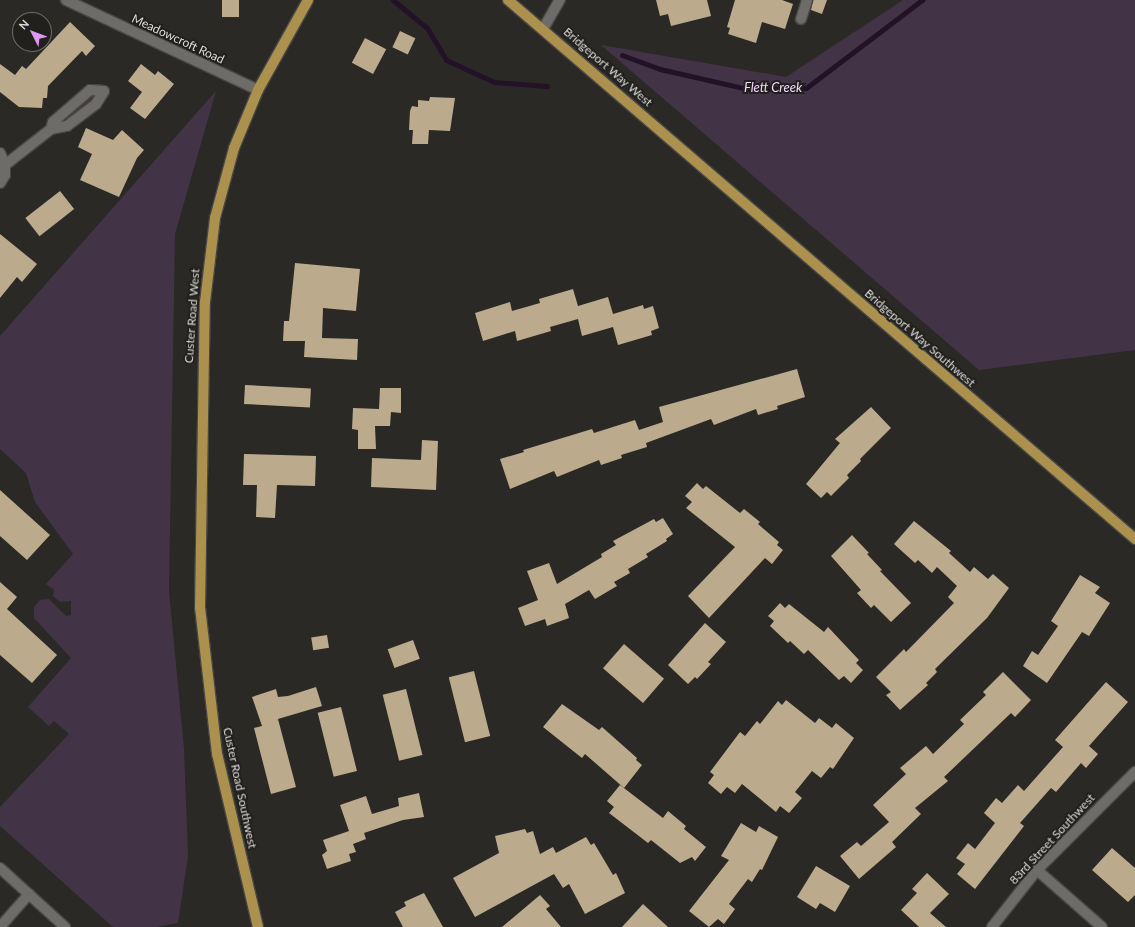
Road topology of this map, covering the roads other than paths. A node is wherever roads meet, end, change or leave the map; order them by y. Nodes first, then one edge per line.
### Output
1 (66, 0) edge
2 (308, 0) edge
3 (508, 0) edge
4 (560, 0) edge
5 (807, 0) edge
6 (801, 19) dead end
7 (543, 29) junction
8 (258, 90) junction
9 (51, 129) junction
10 (0, 152) edge
11 (689, 154) joint
12 (5, 165) junction
13 (0, 183) edge
14 (1135, 538) edge
15 (205, 654) joint
16 (1135, 772) edge
17 (0, 868) edge
18 (1037, 870) junction
19 (29, 894) junction
20 (0, 927) edge
21 (65, 927) edge
22 (258, 927) edge
23 (992, 927) edge
24 (1102, 927) edge

1 - 8 street, Meadowcroft Road
2 - 8 main road, Custer Road West
3 - 7 main road, Bridgeport Way West
4 - 7 street
5 - 6 street
7 - 11 main road, Bridgeport Way West
8 - 15 main road, Custer Road West
9 - 9 street
9 - 12 street
10 - 12 street
11 - 14 main road, Bridgeport Way Southwest
12 - 13 street
15 - 22 main road, Custer Road Southwest
16 - 18 street, 83rd Street Southwest
17 - 19 street
18 - 23 street, 83rd Street Southwest
18 - 24 street
19 - 20 street
19 - 21 street

